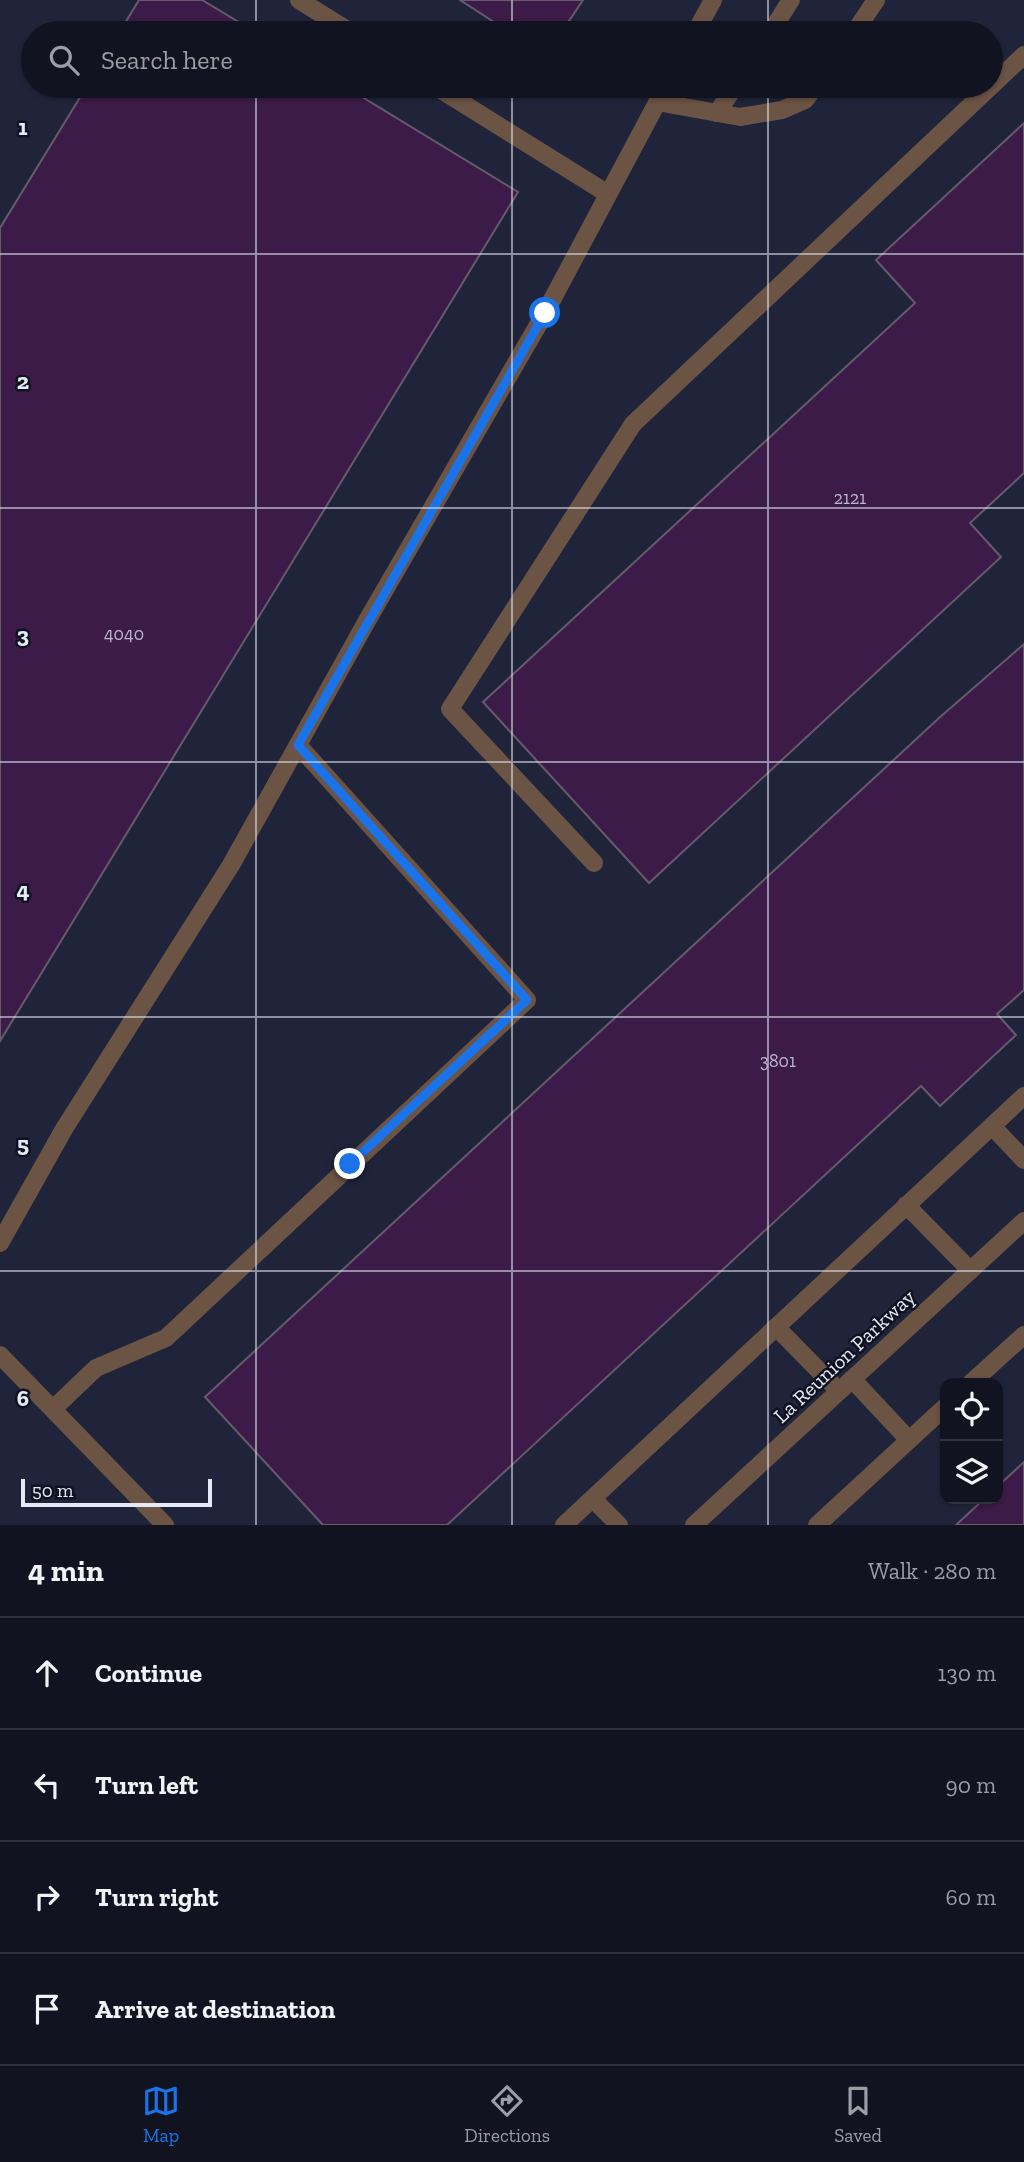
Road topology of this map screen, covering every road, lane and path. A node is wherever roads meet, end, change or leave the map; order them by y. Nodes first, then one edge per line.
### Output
1 (299, 0) edge
2 (713, 0) edge
3 (791, 0) edge
4 (876, 0) edge
5 (333, 21) edge
6 (702, 21) edge
7 (777, 21) edge
8 (862, 21) edge
9 (1024, 55) edge
10 (1003, 75) edge
11 (454, 98) edge
12 (659, 98) edge
13 (727, 98) edge
14 (807, 98) edge
15 (979, 98) edge
16 (657, 102) junction
17 (718, 113) junction
18 (608, 194) junction
19 (298, 745) junction
20 (594, 863) dead end
21 (1024, 1096) edge
22 (992, 1126) junction
23 (1024, 1160) edge
24 (906, 1205) junction
25 (1024, 1221) edge
26 (0, 1243) edge
27 (970, 1270) junction
28 (776, 1327) junction
29 (1024, 1335) edge
30 (0, 1355) edge
31 (977, 1378) edge
32 (845, 1385) junction
33 (53, 1409) junction
34 (940, 1412) edge
35 (909, 1440) junction
36 (593, 1499) junction
37 (165, 1525) edge
38 (564, 1525) edge
39 (619, 1525) edge
40 (694, 1525) edge
41 (817, 1525) edge

1 - 5 street
2 - 6 street
3 - 7 street
4 - 8 street
9 - 10 street
11 - 18 street
12 - 16 street
13 - 17 street
14 - 17 street
15 - 20 street
16 - 17 street
16 - 18 street
18 - 19 street
19 - 26 street
19 - 33 street
21 - 22 street
22 - 23 street
22 - 24 street
24 - 27 street
24 - 28 street
25 - 27 street, La Reunion Parkway
27 - 32 street, La Reunion Parkway
28 - 32 street
28 - 36 street
29 - 31 street
30 - 33 street
32 - 35 street
32 - 40 street, La Reunion Parkway
33 - 37 street
34 - 35 street
35 - 41 street
36 - 38 street
36 - 39 street

